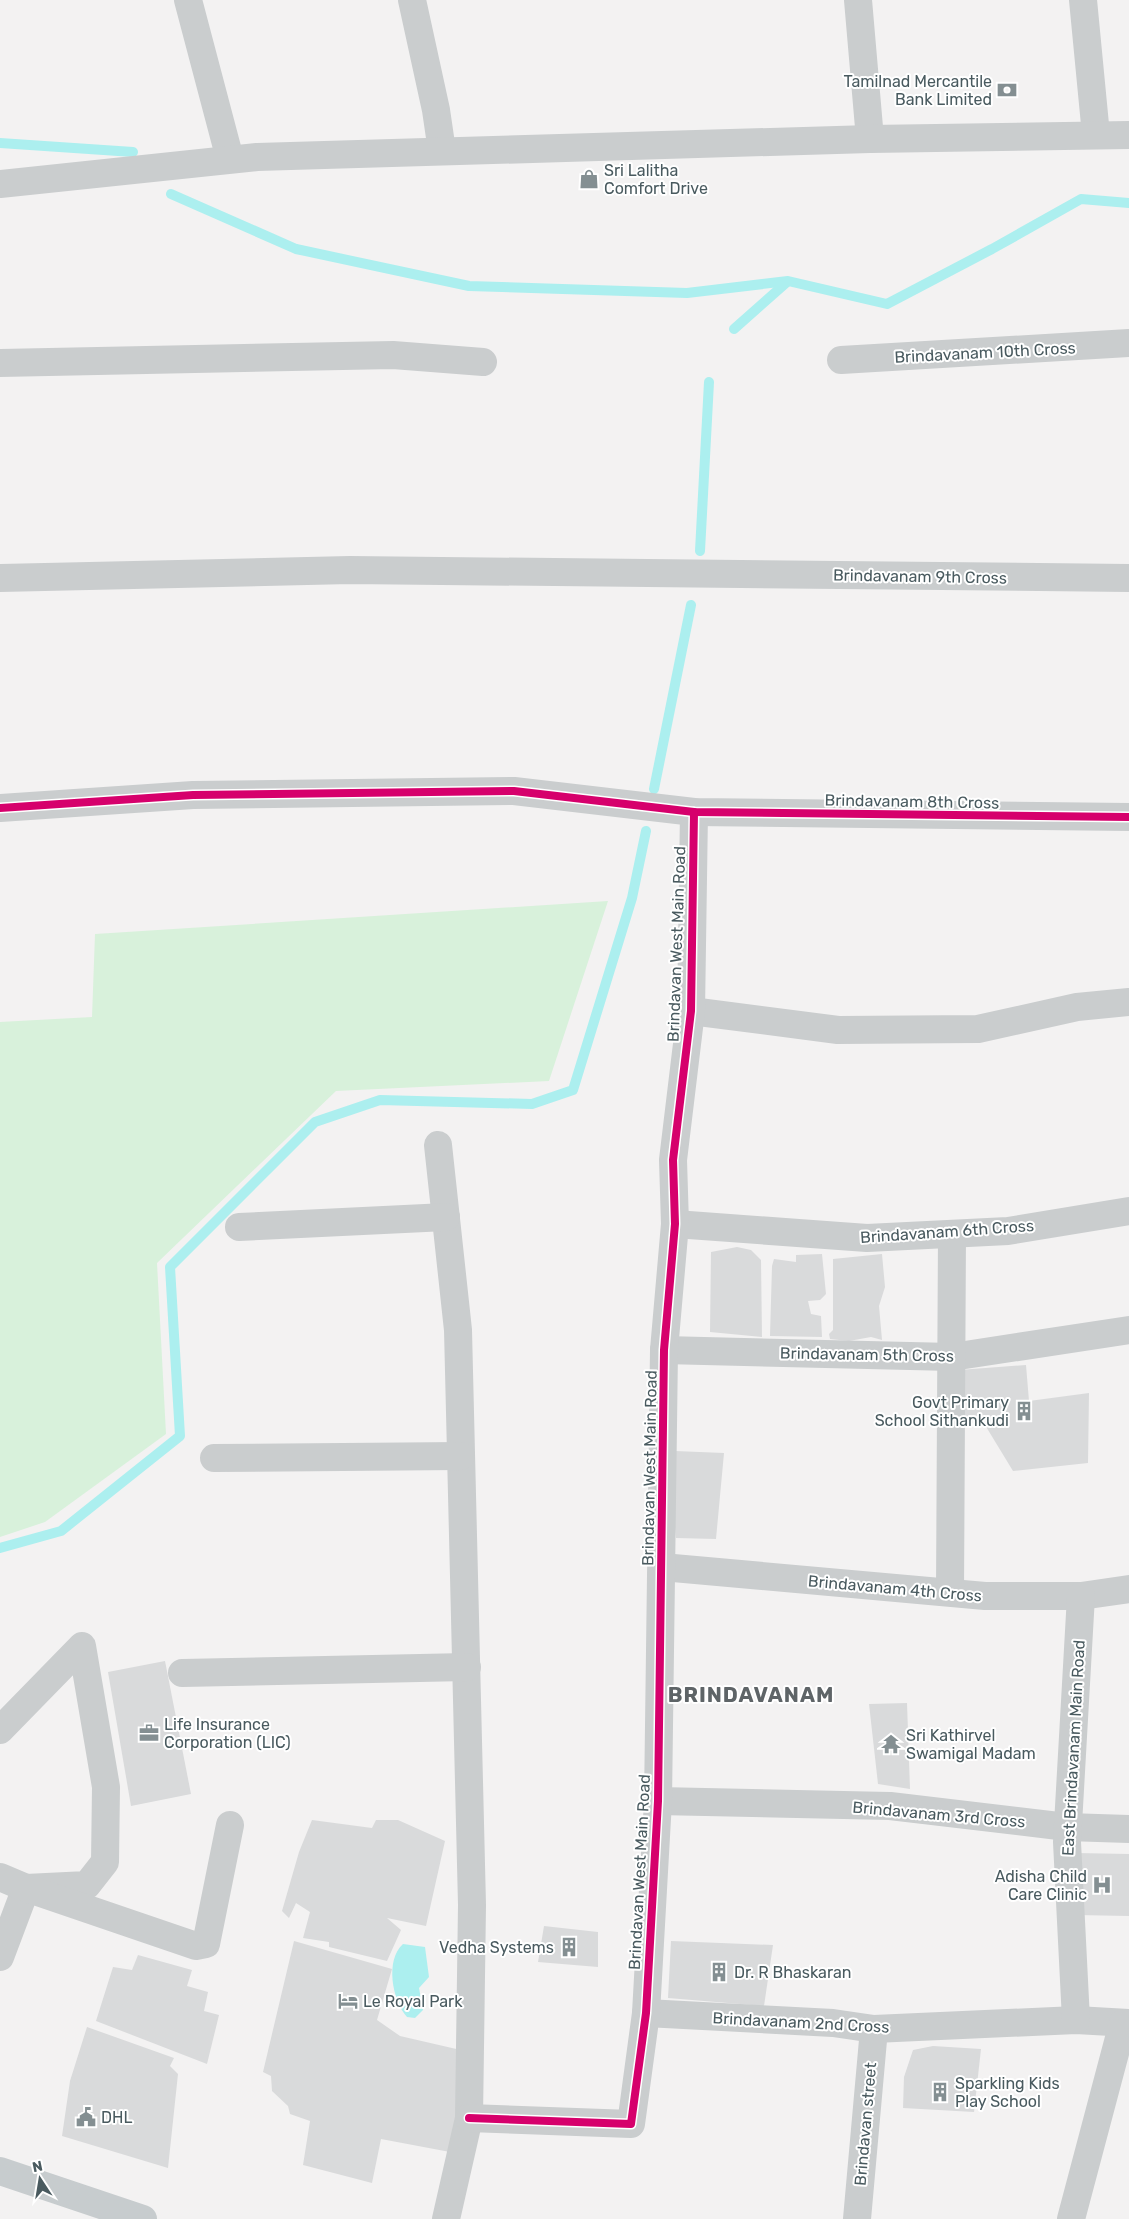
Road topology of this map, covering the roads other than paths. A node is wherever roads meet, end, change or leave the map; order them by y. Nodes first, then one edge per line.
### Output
1 (188, 0) edge
2 (412, 0) edge
3 (858, 0) edge
4 (1083, 0) edge
5 (1096, 135) junction
6 (1129, 135) edge
7 (870, 139) junction
8 (442, 151) junction
9 (230, 159) junction
10 (0, 184) edge
11 (1129, 343) edge
12 (841, 360) dead end
13 (482, 362) dead end
14 (0, 363) edge
15 (0, 578) edge
16 (1129, 578) edge
17 (0, 808) edge
18 (694, 812) junction
19 (1129, 817) edge
20 (1129, 1002) edge
21 (691, 1011) junction
22 (438, 1145) dead end
23 (1129, 1211) edge
24 (446, 1217) junction
25 (675, 1224) junction
26 (239, 1227) dead end
27 (952, 1234) junction
28 (1129, 1330) edge
29 (664, 1350) junction
30 (952, 1357) junction
31 (461, 1456) junction
32 (214, 1458) dead end
33 (662, 1567) junction
34 (1129, 1589) edge
35 (950, 1592) junction
36 (1081, 1596) junction
37 (467, 1667) junction
38 (182, 1673) dead end
39 (0, 1730) edge
40 (658, 1801) junction
41 (230, 1825) dead end
42 (1067, 1827) junction
43 (1129, 1829) edge
44 (0, 1877) edge
45 (26, 1888) junction
46 (0, 1957) edge
47 (646, 2013) junction
48 (1076, 2020) junction
49 (1126, 2023) edge
50 (874, 2029) junction
51 (469, 2118) junction
52 (0, 2171) edge
53 (89, 2210) edge
54 (143, 2219) edge
55 (446, 2219) edge
56 (857, 2219) edge
57 (1071, 2219) edge

1 - 9 street
2 - 8 street
3 - 7 street
4 - 5 street
5 - 6 street
5 - 7 street
7 - 8 street
8 - 9 street
9 - 10 street
11 - 12 street, Brindavanam 10th Cross
13 - 14 street
15 - 16 street, Brindavanam 9th Cross
17 - 18 street, Brindavanam 8th Cross
18 - 19 street, Brindavanam 8th Cross
18 - 21 street, Brindavan West Main Road
20 - 21 street
21 - 25 street, Brindavan West Main Road
22 - 24 street
23 - 27 street, Brindavanam 6th Cross
24 - 26 street
24 - 31 street
25 - 27 street, Brindavanam 6th Cross
25 - 29 street, Brindavan West Main Road
27 - 30 street
28 - 30 street, Brindavanam 5th Cross
29 - 30 street, Brindavanam 5th Cross
29 - 33 street, Brindavan West Main Road
30 - 35 street
31 - 32 street
31 - 37 street
33 - 35 street, Brindavanam 4th Cross
33 - 40 street, Brindavan West Main Road
34 - 36 street, Brindavanam 4th Cross
35 - 36 street, Brindavanam 4th Cross
36 - 42 street, East Brindavanam Main Road
37 - 38 street
37 - 51 street
39 - 45 street
40 - 42 street, Brindavanam 3rd Cross
40 - 47 street, Brindavan West Main Road
41 - 45 street
42 - 43 street, Brindavanam 3rd Cross
42 - 48 street, East Brindavanam Main Road
44 - 45 street
45 - 46 street
47 - 50 street, Brindavanam 2nd Cross
47 - 51 street, Brindavan West Main Road
48 - 49 street, Brindavanam 2nd Cross
48 - 50 street, Brindavanam 2nd Cross
49 - 57 street
50 - 56 street, Brindavan street
51 - 55 street
52 - 53 main road
53 - 54 main road

